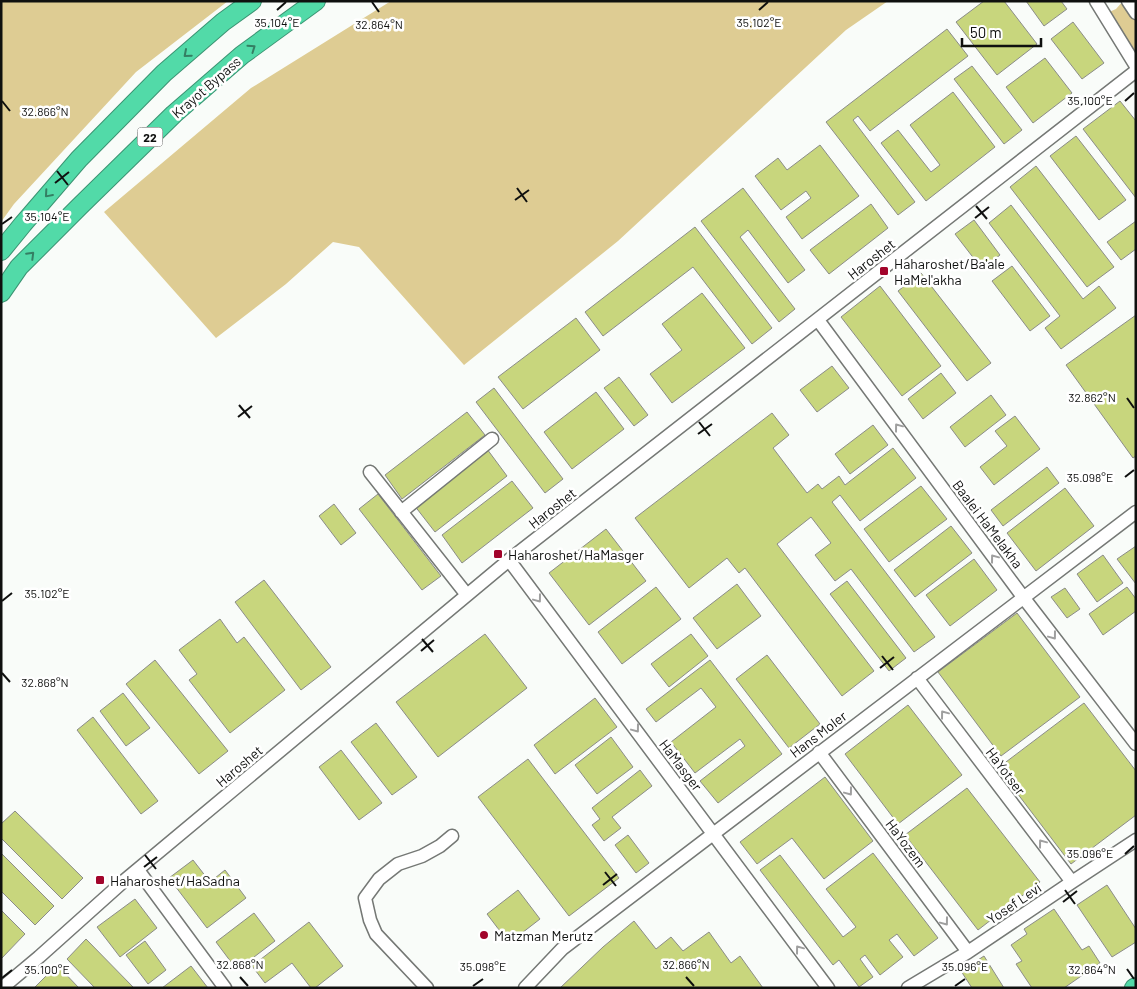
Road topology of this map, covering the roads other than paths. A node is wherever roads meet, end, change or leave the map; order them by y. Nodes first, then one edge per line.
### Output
1 (252, 1) edge
2 (316, 1) edge
3 (1128, 1) edge
4 (1097, 2) edge
5 (1136, 13) edge
6 (1136, 66) edge
7 (1136, 71) edge
8 (1, 251) edge
9 (1, 293) edge
10 (818, 320) junction
11 (492, 439) dead end
12 (370, 472) dead end
13 (401, 512) junction
14 (1136, 512) edge
15 (509, 560) junction
16 (467, 595) junction
17 (1024, 597) junction
18 (916, 678) junction
19 (1136, 744) edge
20 (820, 752) junction
21 (713, 834) junction
22 (452, 836) dead end
23 (1136, 840) edge
24 (138, 870) junction
25 (1072, 882) junction
26 (968, 952) junction
27 (2, 988) edge
28 (226, 988) edge
29 (427, 988) edge
30 (525, 988) edge
31 (828, 988) edge
32 (908, 988) edge

1 -> 8 highway, 22
9 -> 2 highway, Krayot Bypass / 22
3 - 5 street
4 - 6 street
7 - 10 street, Haroshet
10 - 15 street, Haroshet
17 -> 10 street, Baalei HaMelakha
11 - 13 street
12 - 13 street
13 - 16 street
14 - 17 street, Hans Moler
15 - 16 street, Haroshet
15 -> 21 street, HaMasger
16 - 24 street, Haroshet
17 - 18 street, Hans Moler
17 -> 19 street, Baalei HaMelakha
18 - 20 street, Hans Moler
25 -> 18 street, HaYotser
20 - 21 street, Hans Moler
20 -> 26 street, HaYozem
21 - 30 street, Hans Moler
31 -> 21 street, HaMasger
22 - 29 street
23 - 25 street, Yosef Levi
24 - 27 street, Haroshet
24 - 28 street
25 - 26 street, Yosef Levi
26 - 32 street, Yosef Levi

